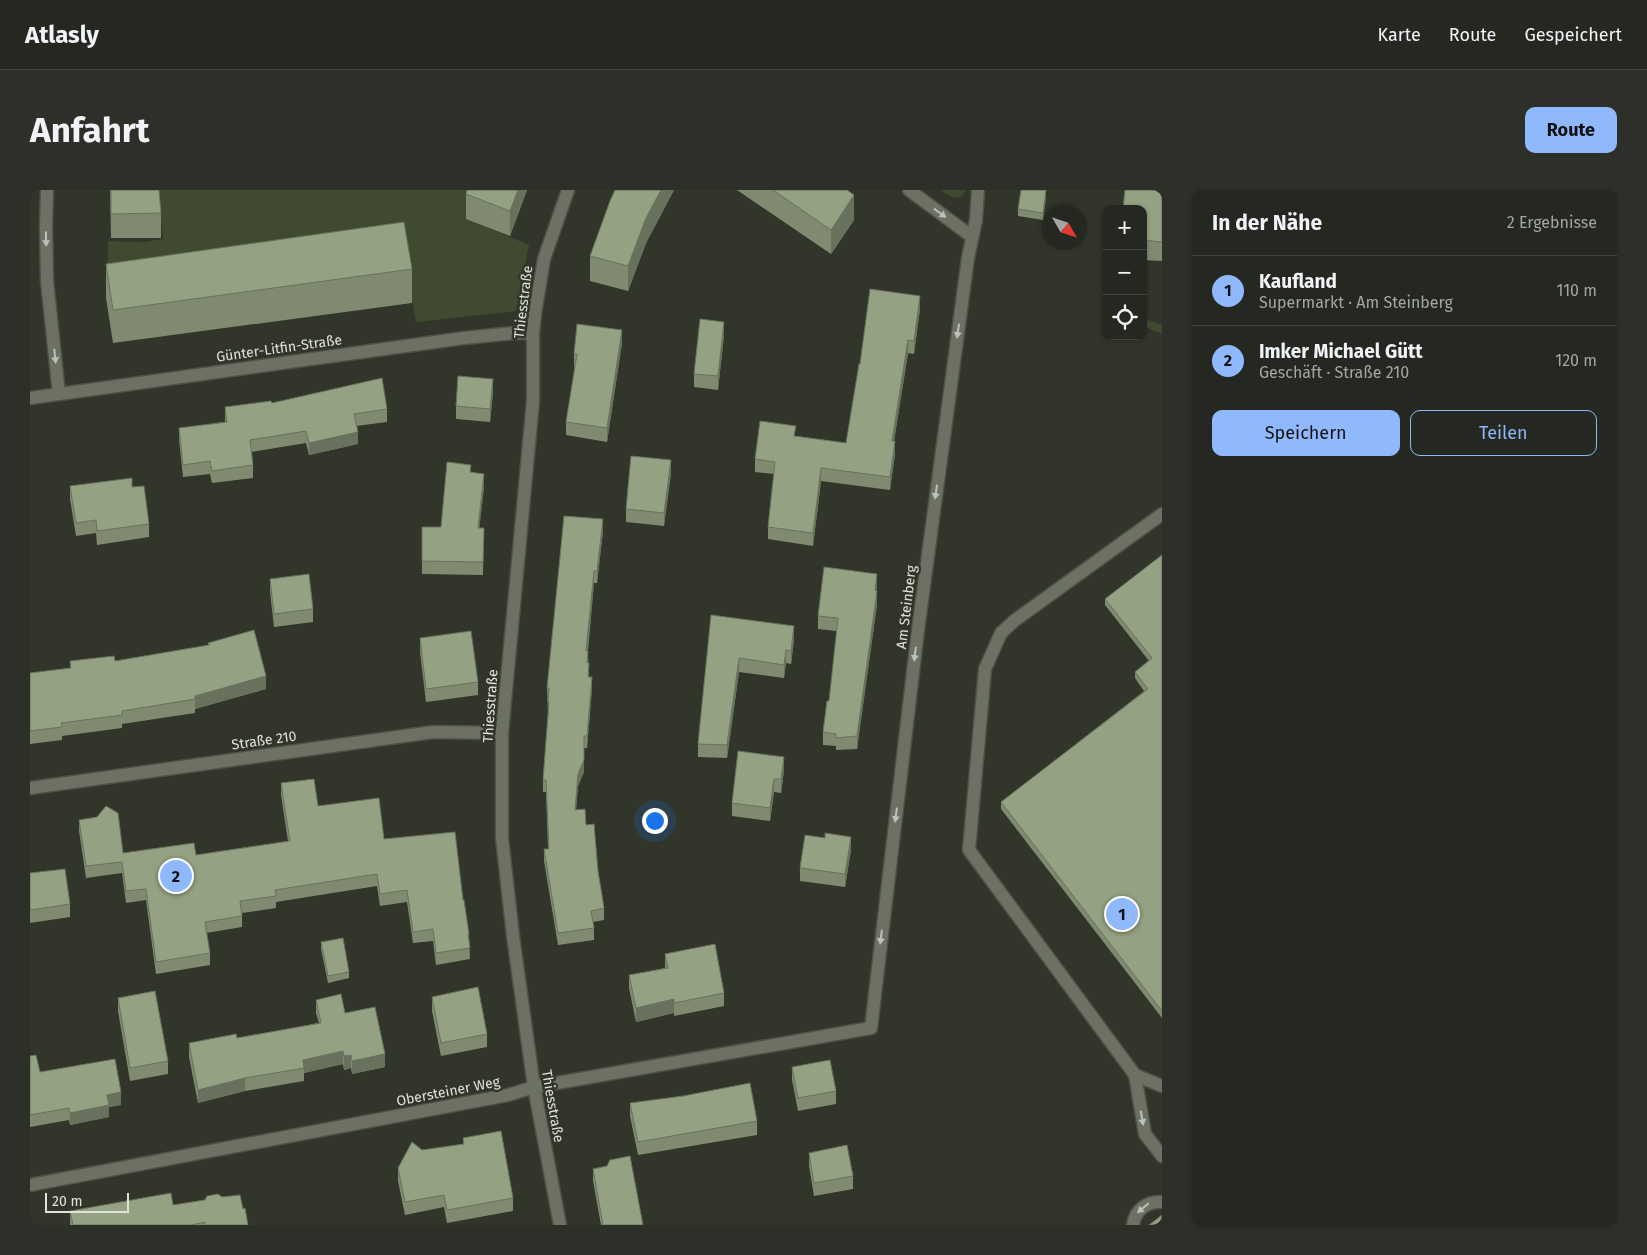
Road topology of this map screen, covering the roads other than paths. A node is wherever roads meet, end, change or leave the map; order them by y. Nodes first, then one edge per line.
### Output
1 (48, 190) edge
2 (568, 190) edge
3 (909, 190) edge
4 (978, 190) edge
5 (971, 236) junction
6 (533, 333) junction
7 (59, 394) junction
8 (30, 398) edge
9 (1162, 514) edge
10 (502, 733) junction
11 (30, 788) edge
12 (871, 1028) joint
13 (1135, 1075) junction
14 (1162, 1086) edge
15 (534, 1087) junction
16 (1162, 1156) edge
17 (30, 1185) edge
18 (1162, 1202) edge
19 (560, 1225) edge
20 (1133, 1225) edge

1 -> 7 street
2 - 6 street, Thiesstraße
3 -> 5 street
4 - 5 street, Am Steinberg
5 -> 12 street, Am Steinberg
6 - 7 street, Günter-Litfin-Straße
6 - 10 street, Thiesstraße
7 - 8 street, Günter-Litfin-Straße
9 - 13 street
10 - 11 street, Straße 210
10 - 15 street, Thiesstraße
12 - 15 street, Obersteiner Weg
13 - 14 street
13 -> 16 street
15 - 17 street, Obersteiner Weg
15 - 19 street, Thiesstraße
18 -> 20 street

